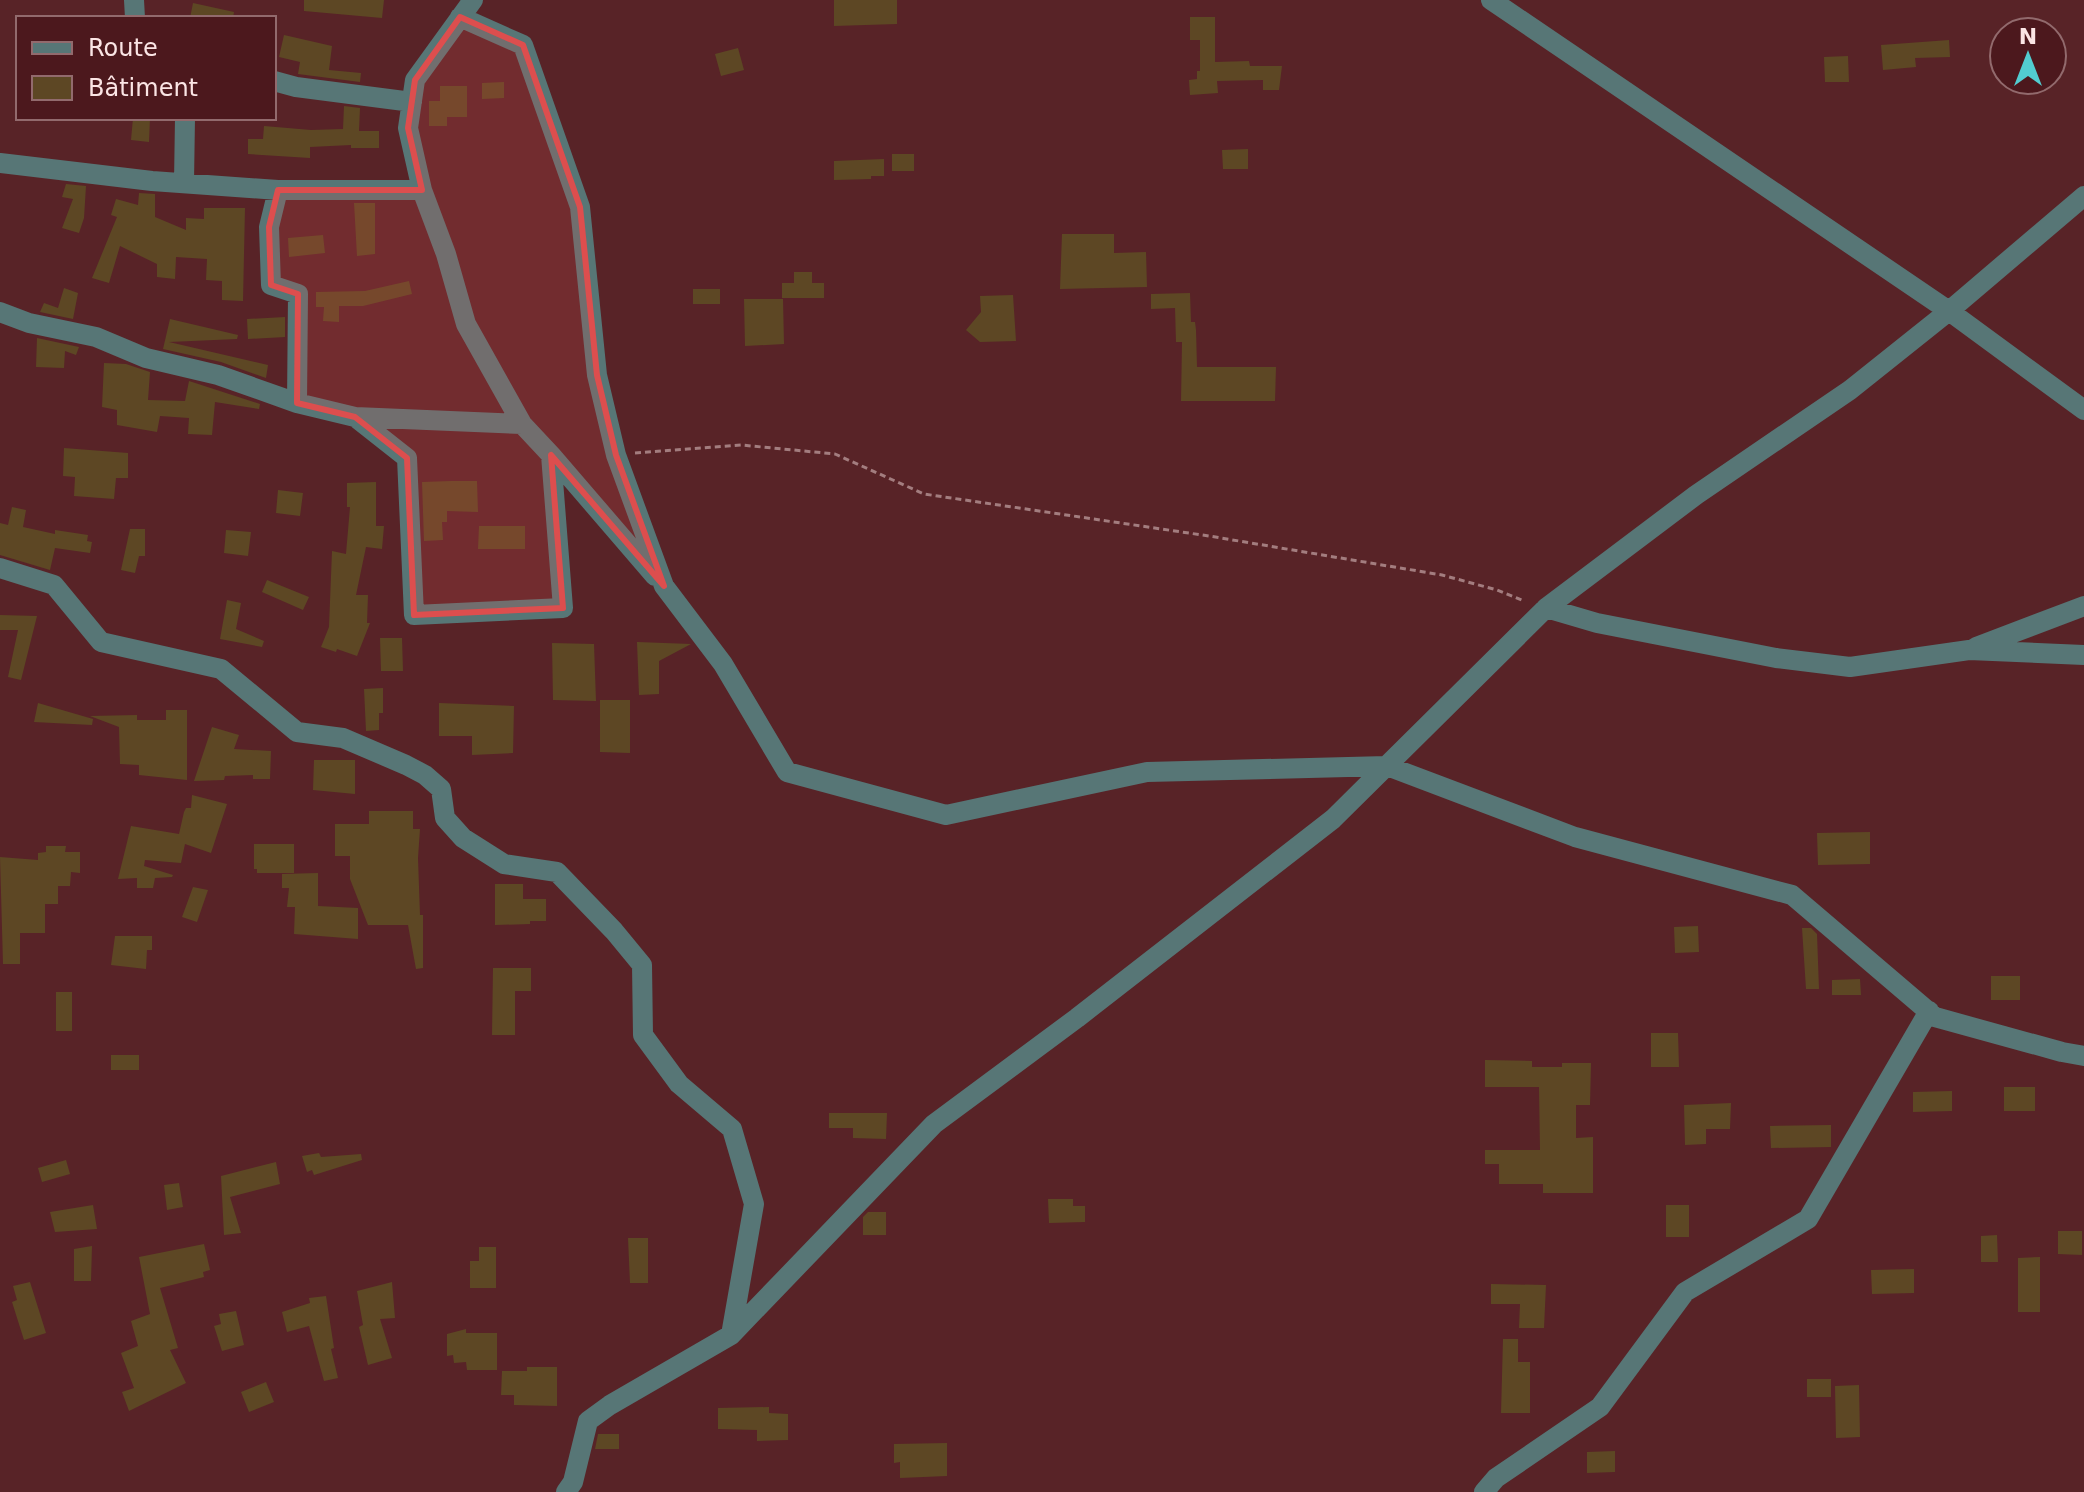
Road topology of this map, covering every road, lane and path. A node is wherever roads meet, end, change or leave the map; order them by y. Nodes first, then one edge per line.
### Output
1 (473, 0) edge
2 (1491, 0) edge
3 (460, 17) junction
4 (276, 82) edge
5 (412, 102) junction
6 (185, 120) edge
7 (0, 163) edge
8 (184, 182) junction
9 (278, 190) junction
10 (422, 190) junction
11 (2084, 196) edge
12 (1949, 311) junction
13 (0, 312) edge
14 (297, 403) junction
15 (2084, 410) edge
16 (355, 417) junction
17 (522, 424) junction
18 (551, 455) junction
19 (616, 455) junction
20 (0, 568) edge
21 (664, 586) junction
22 (2084, 606) edge
23 (1546, 608) junction
24 (1969, 650) junction
25 (2084, 655) edge
26 (1387, 766) junction
27 (1929, 1011) junction
28 (2084, 1056) edge
29 (731, 1335) junction
30 (566, 1492) edge
31 (1484, 1492) edge

1 - 3 street
2 - 12 street
3 - 5 street
3 - 19 street
4 - 5 street
5 - 10 street
6 - 8 street
7 - 8 street
8 - 9 street
9 - 10 street
9 - 14 street
10 - 17 street
11 - 12 street
12 - 15 street
12 - 23 street
13 - 14 street
14 - 16 street
16 - 17 street
16 - 18 street
17 - 18 street
18 - 21 street
19 - 21 street
19 - 23 path
20 - 29 street
21 - 26 street
22 - 24 street
23 - 24 street
23 - 26 street
24 - 25 street
26 - 27 street
26 - 29 street
27 - 28 street
27 - 31 street
29 - 30 street

